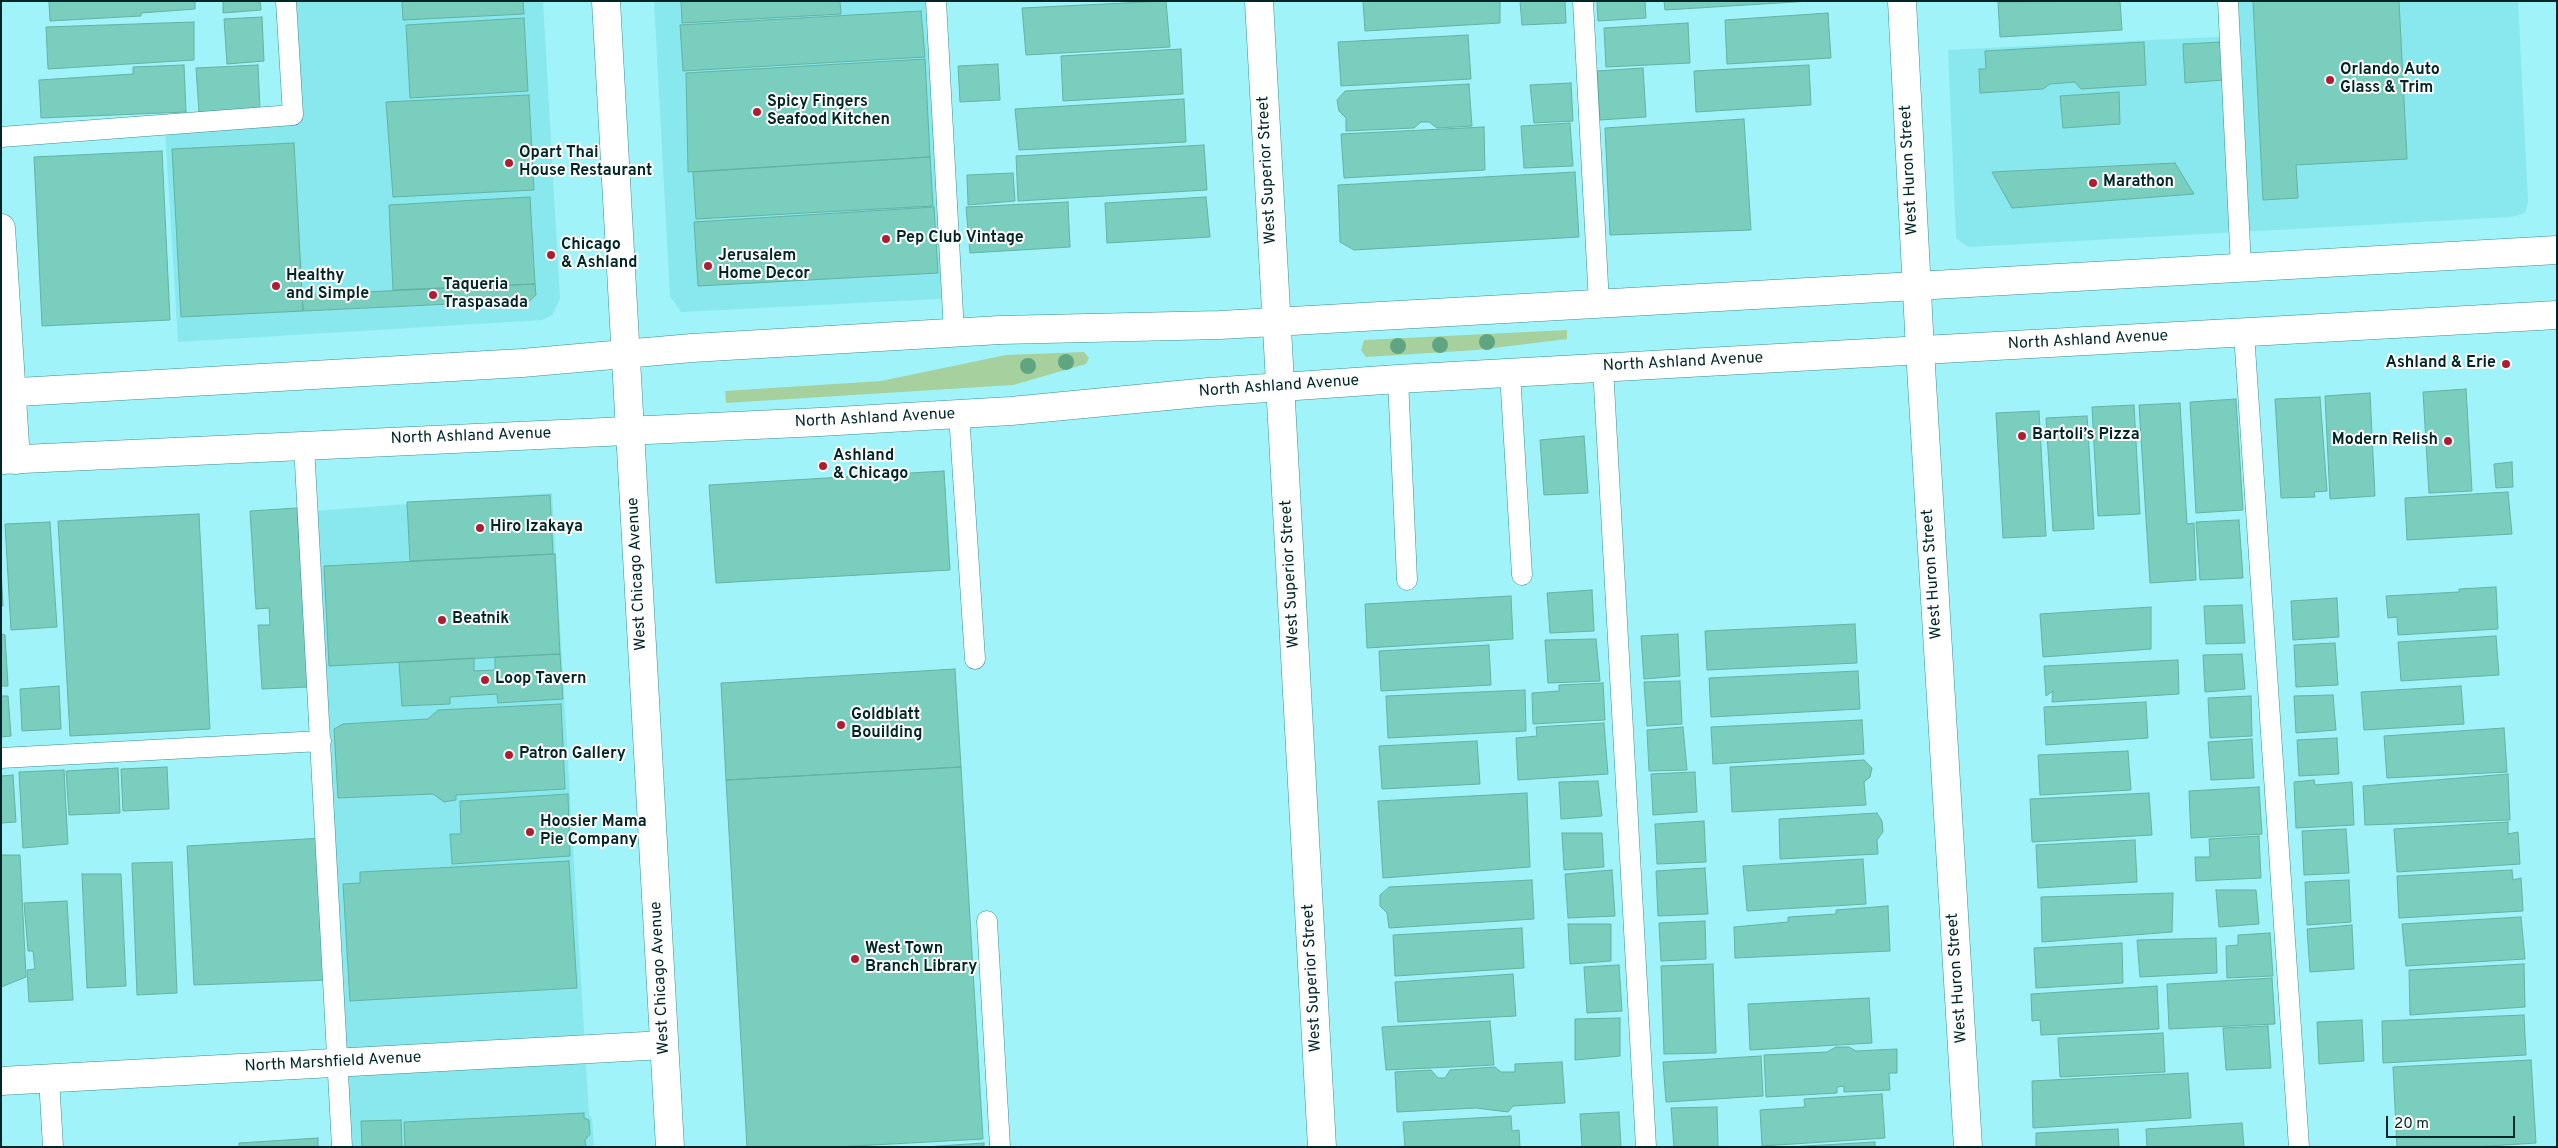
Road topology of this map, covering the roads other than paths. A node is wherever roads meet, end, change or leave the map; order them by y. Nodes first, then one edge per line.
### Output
1 (286, 1) edge
2 (606, 1) edge
3 (936, 1) edge
4 (1259, 1) edge
5 (1583, 1) edge
6 (1902, 1) edge
7 (2228, 1) edge
8 (1, 137) edge
9 (1, 228) edge
10 (2557, 250) edge
11 (2241, 267) junction
12 (1916, 286) junction
13 (1599, 304) junction
14 (2557, 315) edge
15 (1277, 322) junction
16 (2244, 332) junction
17 (954, 333) junction
18 (1920, 350) junction
19 (625, 354) junction
20 (1603, 367) junction
21 (1510, 373) junction
22 (1398, 379) junction
23 (1280, 387) junction
24 (6, 393) edge
25 (959, 414) junction
26 (629, 431) junction
27 (304, 445) junction
28 (9, 460) edge
29 (1522, 575) dead end
30 (1406, 580) dead end
31 (975, 659) dead end
32 (320, 741) junction
33 (1, 758) edge
34 (987, 920) dead end
35 (664, 1045) junction
36 (338, 1063) junction
37 (49, 1079) junction
38 (1, 1081) edge
39 (53, 1147) edge
40 (342, 1147) edge
41 (670, 1147) edge
42 (1000, 1147) edge
43 (1322, 1147) edge
44 (1646, 1147) edge
45 (1968, 1147) edge
46 (2299, 1147) edge

1 - 8 lane
2 - 19 main road, West Chicago Avenue
3 - 17 lane
4 - 15 main road, West Superior Street
5 - 13 lane
6 - 12 main road, West Huron Street
7 - 11 lane
9 - 24 main road
10 - 11 main road
11 - 12 main road
12 - 13 main road
12 - 18 main road, West Huron Street
13 - 15 main road
14 - 16 main road, North Ashland Avenue
15 - 17 main road
15 - 23 main road, West Superior Street
16 - 18 main road, North Ashland Avenue
16 - 46 lane
17 - 19 main road
18 - 20 main road, North Ashland Avenue
18 - 45 main road, West Huron Street
19 - 24 main road
19 - 26 main road, West Chicago Avenue
20 - 21 main road, North Ashland Avenue
20 - 44 lane
21 - 22 main road, North Ashland Avenue
21 - 29 lane
22 - 23 main road, North Ashland Avenue
22 - 30 lane
23 - 25 main road, North Ashland Avenue
23 - 43 main road, West Superior Street
24 - 28 main road
25 - 26 main road, North Ashland Avenue
25 - 31 lane
26 - 27 main road, North Ashland Avenue
26 - 35 main road, West Chicago Avenue
27 - 28 main road, North Ashland Avenue
27 - 32 lane
32 - 33 lane
32 - 36 lane
34 - 42 lane
35 - 36 main road, North Marshfield Avenue
35 - 41 main road, West Chicago Avenue
36 - 37 main road, North Marshfield Avenue
36 - 40 lane
37 - 38 main road, North Marshfield Avenue
37 - 39 lane

